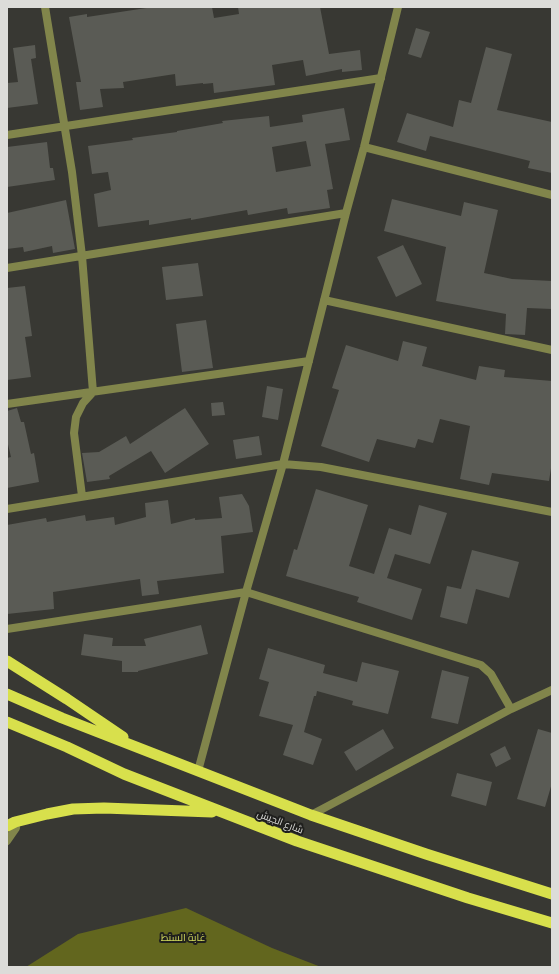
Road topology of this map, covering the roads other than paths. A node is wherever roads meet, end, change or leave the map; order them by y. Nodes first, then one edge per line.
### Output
1 (45, 7) edge
2 (398, 7) edge
3 (381, 78) junction
4 (64, 125) junction
5 (7, 135) edge
6 (364, 147) junction
7 (552, 195) edge
8 (346, 213) junction
9 (82, 256) junction
10 (7, 268) edge
11 (324, 300) junction
12 (552, 350) edge
13 (309, 361) junction
14 (93, 392) junction
15 (7, 404) edge
16 (283, 464) junction
17 (82, 496) junction
18 (7, 509) edge
19 (552, 512) edge
20 (246, 592) junction
21 (7, 629) edge
22 (7, 661) edge
23 (552, 690) edge
24 (7, 694) edge
25 (511, 709) junction
26 (7, 722) edge
27 (138, 747) junction
28 (198, 771) junction
29 (221, 812) junction
30 (311, 815) junction
31 (11, 824) edge
32 (7, 841) edge
33 (552, 894) edge
34 (552, 923) edge

1 - 4 street
2 - 3 street
3 - 4 street
3 - 6 street
4 - 5 street
4 - 9 street
6 - 7 street
6 - 8 street
8 - 9 street
8 - 11 street
9 - 10 street
9 - 14 street
11 - 12 street
11 - 13 street
13 - 14 street
13 - 16 street
14 - 15 street
14 - 17 street
16 - 17 street
16 - 19 street
16 - 20 street
17 - 18 street
20 - 21 street
20 - 25 street
20 - 28 street
22 - 27 highway
23 - 25 street
24 - 27 highway, شارع الجيش
25 - 30 street
26 - 29 highway, شارع الجيش
27 - 28 highway, شارع الجيش
28 - 30 highway, شارع الجيش
29 - 31 highway
29 - 34 highway, شارع الجيش
30 - 33 highway, شارع الجيش
31 - 32 street

